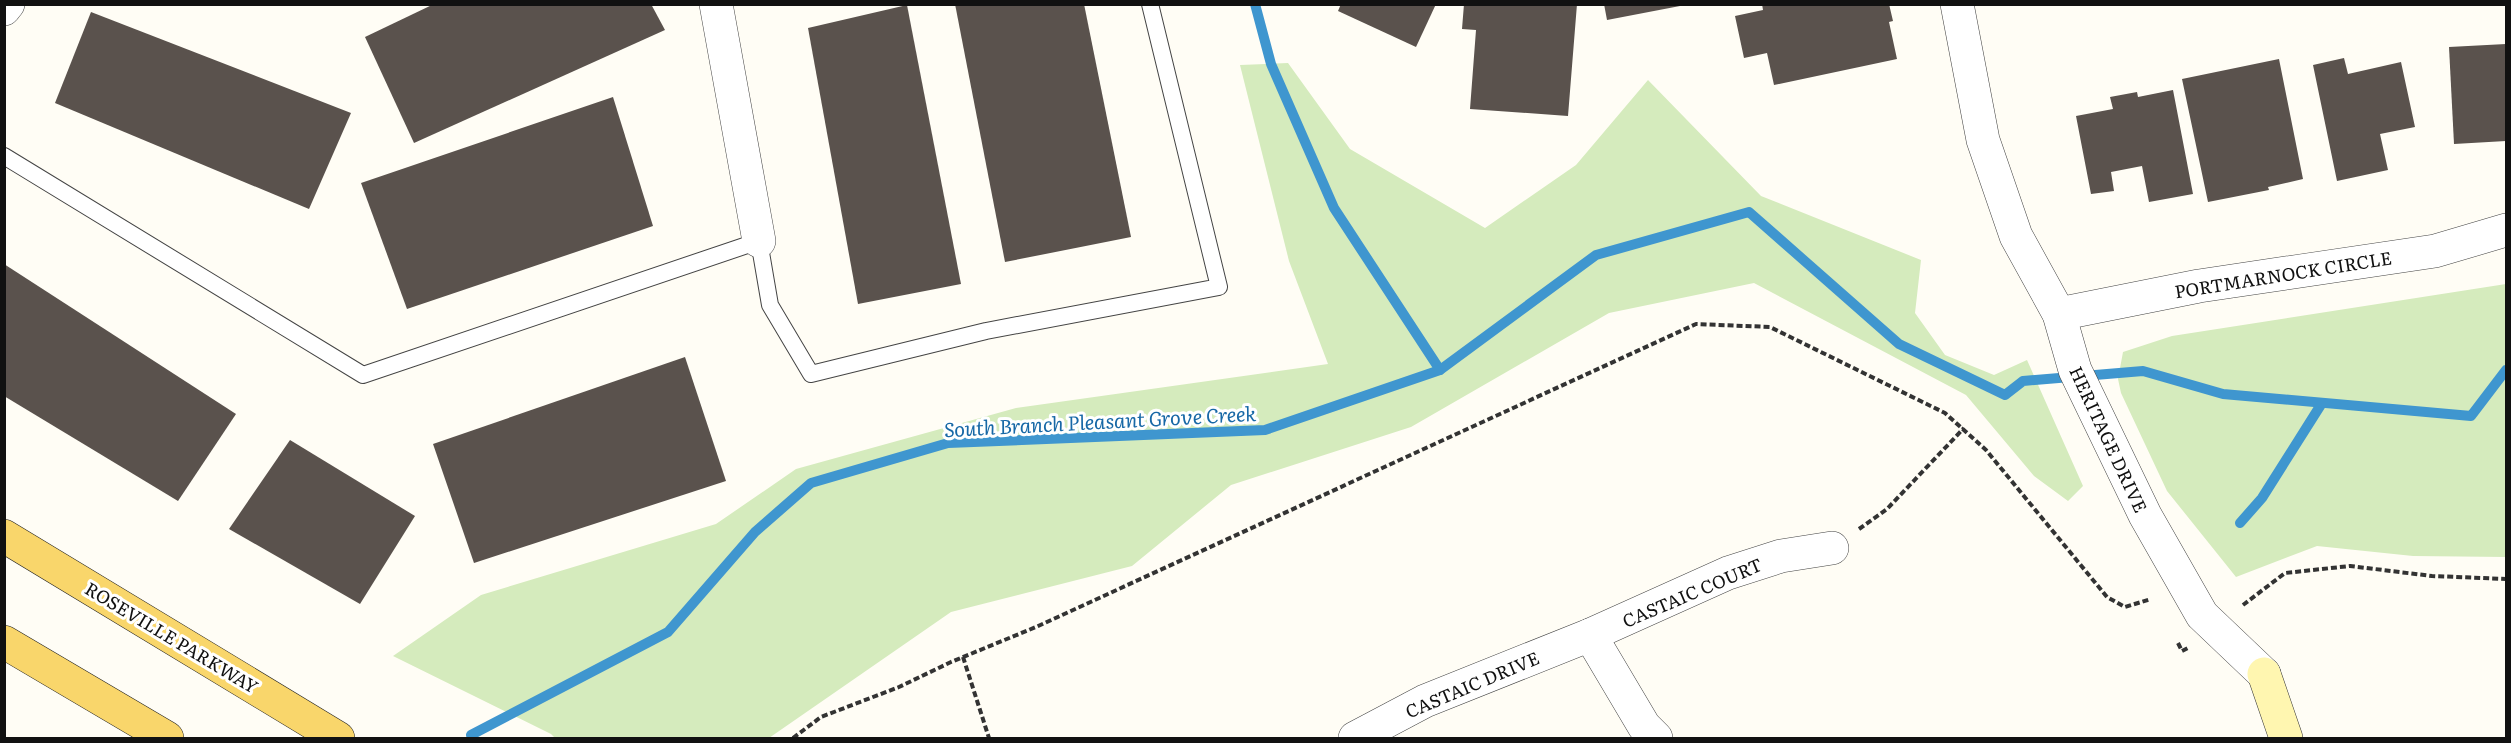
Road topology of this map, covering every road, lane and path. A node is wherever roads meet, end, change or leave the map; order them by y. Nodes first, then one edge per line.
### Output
1 (8, 4) edge
2 (716, 4) edge
3 (1150, 4) edge
4 (1958, 4) edge
5 (4, 9) edge
6 (4, 156) edge
7 (2506, 230) edge
8 (759, 242) junction
9 (2059, 314) junction
10 (1964, 428) junction
11 (4, 536) edge
12 (1832, 548) joint
13 (2506, 579) edge
14 (2158, 607) dead end
15 (2216, 630) junction
16 (2173, 634) dead end
17 (1590, 635) junction
18 (4, 642) edge
19 (963, 657) junction
20 (167, 738) edge
21 (338, 738) edge
22 (793, 738) edge
23 (989, 738) edge
24 (1355, 738) edge
25 (1656, 738) edge
26 (2286, 738) edge

1 - 5 street
2 - 8 street
3 - 8 lane
4 - 9 street, HERITAGE DRIVE
6 - 8 lane
7 - 9 street, PORTMARNOCK CIRCLE
9 - 15 street, HERITAGE DRIVE
10 - 12 path
10 - 14 path
10 - 19 path
11 - 21 main road, ROSEVILLE PARKWAY
12 - 17 street, CASTAIC COURT
13 - 15 path
15 - 16 path
15 - 26 street, HERITAGE DRIVE
17 - 24 street, CASTAIC DRIVE
17 - 25 street
18 - 20 main road
19 - 22 path
19 - 23 path

